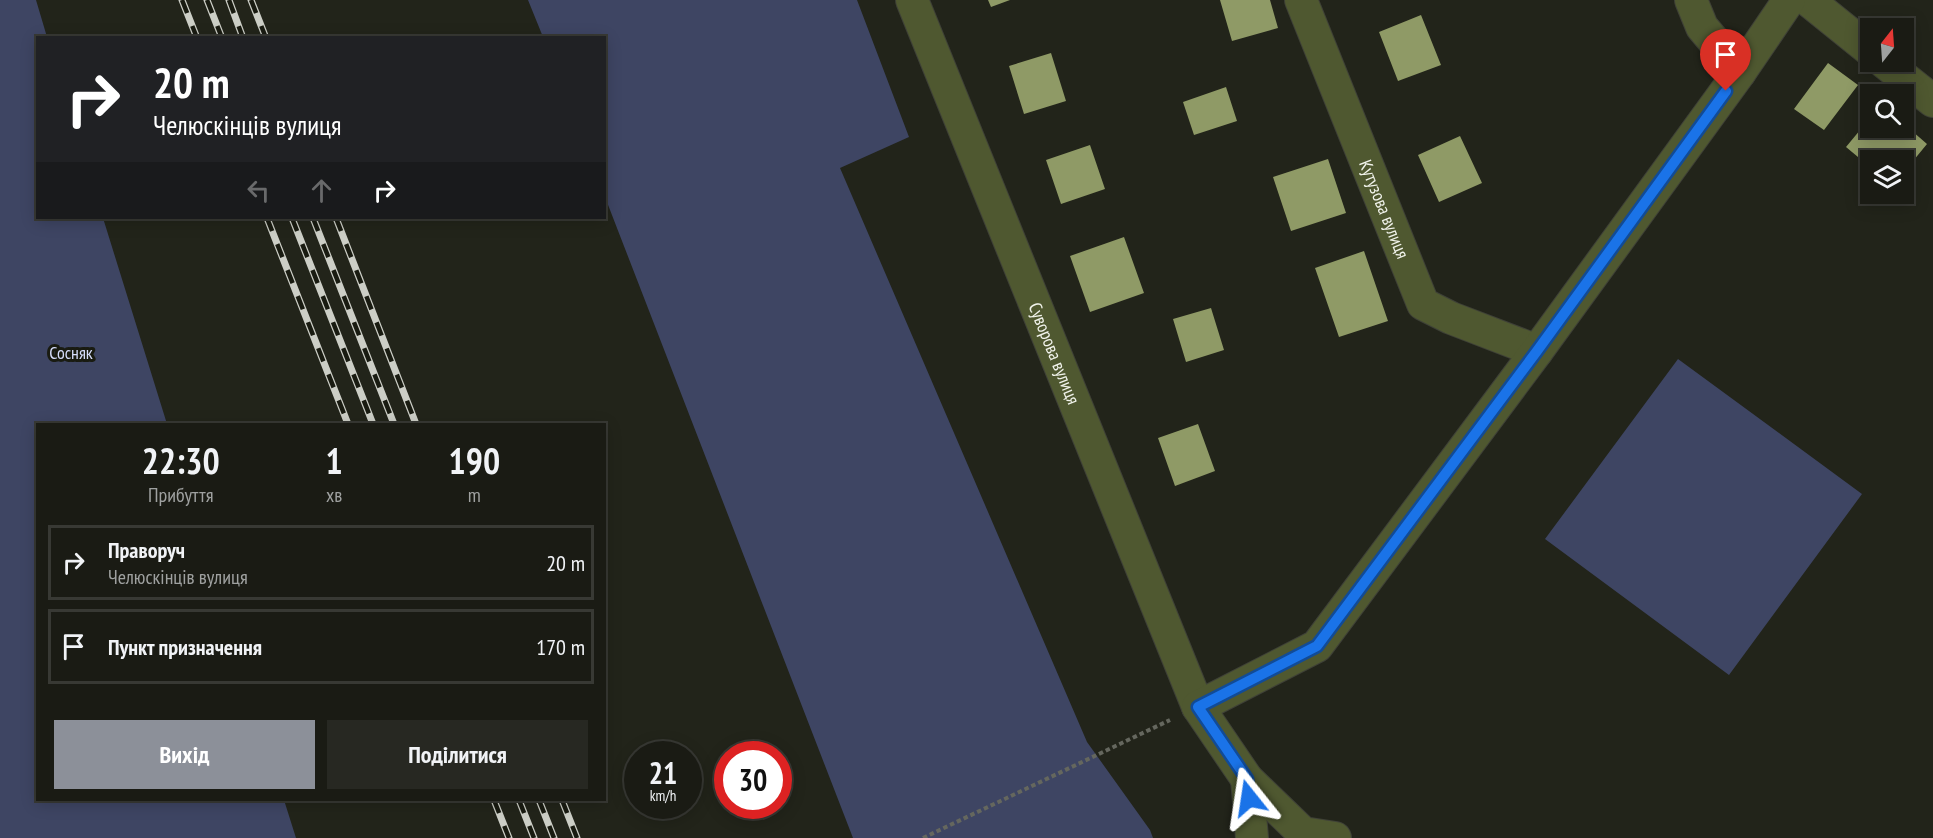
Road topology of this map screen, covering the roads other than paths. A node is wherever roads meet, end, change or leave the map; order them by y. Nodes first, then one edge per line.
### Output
1 (912, 0) edge
2 (1301, 0) edge
3 (1691, 0) edge
4 (1789, 0) edge
5 (1808, 0) edge
6 (1860, 42) edge
7 (1740, 72) junction
8 (1897, 72) edge
9 (1933, 101) edge
10 (1537, 351) junction
11 (1198, 707) junction
12 (1247, 779) junction
13 (1252, 838) edge
14 (1335, 838) edge

1 - 11 street, Суворова вулиця
2 - 10 street, Кутузова вулиця
3 - 7 street
4 - 7 street
5 - 6 street
7 - 10 street
8 - 9 street
10 - 11 street
11 - 12 street, Суворова вулиця
12 - 13 street
12 - 14 street, Суворова вулиця

